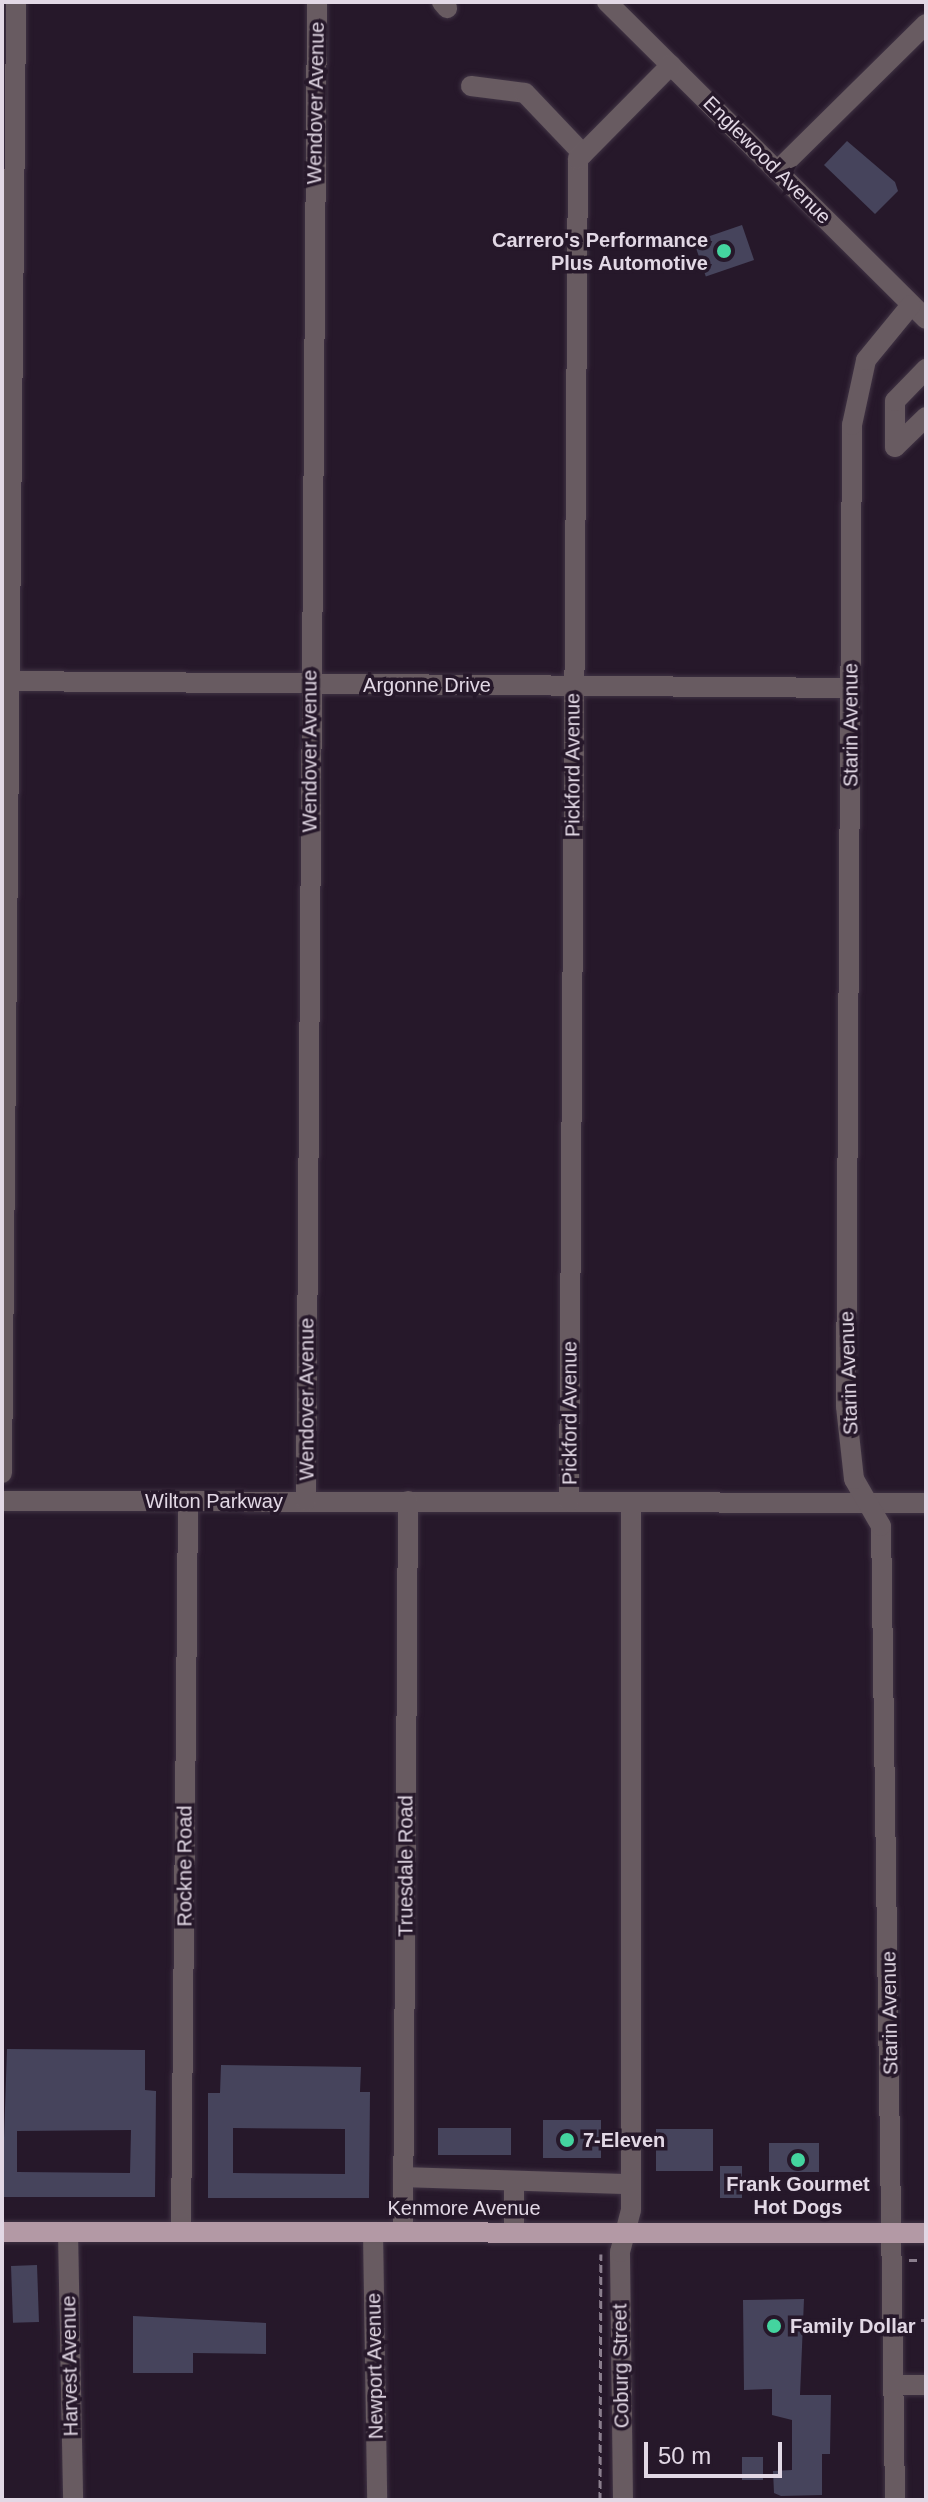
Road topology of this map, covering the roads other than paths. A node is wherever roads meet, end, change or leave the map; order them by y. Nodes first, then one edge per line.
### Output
1 (16, 2) edge
2 (317, 2) edge
3 (607, 2) edge
4 (926, 24) edge
5 (671, 65) junction
6 (471, 86) dead end
7 (583, 154) junction
8 (778, 170) junction
9 (919, 312) edge
10 (926, 369) edge
11 (926, 417) edge
12 (6, 681) edge
13 (310, 684) junction
14 (574, 686) junction
15 (851, 688) junction
16 (2, 1473) edge
17 (2, 1501) edge
18 (188, 1501) junction
19 (306, 1501) junction
20 (408, 1501) junction
21 (569, 1502) junction
22 (631, 1502) junction
23 (870, 1503) junction
24 (926, 1503) edge
25 (403, 2177) junction
26 (514, 2184) junction
27 (630, 2184) junction
28 (2, 2232) edge
29 (68, 2232) junction
30 (181, 2232) junction
31 (373, 2232) junction
32 (403, 2232) junction
33 (514, 2232) junction
34 (625, 2232) junction
35 (893, 2233) junction
36 (926, 2233) edge
37 (895, 2385) junction
38 (926, 2385) edge
39 (73, 2500) edge
40 (377, 2500) edge
41 (623, 2500) edge
42 (895, 2500) edge

1 - 12 street
2 - 13 street, Wendover Avenue
3 - 5 street, Englewood Avenue
4 - 8 street
5 - 7 street
5 - 8 street, Englewood Avenue
6 - 7 street
7 - 14 street, Pickford Avenue
8 - 9 street, Englewood Avenue
9 - 15 street, Starin Avenue
10 - 11 street
12 - 13 street, Argonne Drive
12 - 16 street
13 - 14 street, Argonne Drive
13 - 19 street, Wendover Avenue
14 - 15 street, Argonne Drive
14 - 21 street, Pickford Avenue
15 - 23 street, Starin Avenue
17 - 18 street, Wilton Parkway
18 - 19 street, Wilton Parkway
18 - 30 street, Rockne Road
19 - 20 street, Wilton Parkway
20 - 21 street, Wilton Parkway
20 - 25 street, Truesdale Road
21 - 22 street, Wilton Parkway
22 - 23 street
22 - 27 street
23 - 24 street
23 - 35 street, Starin Avenue
25 - 26 street
25 - 32 street, Truesdale Road
26 - 27 street
26 - 33 street
27 - 34 street
28 - 29 main road, Kenmore Avenue
29 - 30 main road, Kenmore Avenue
29 - 39 street, Harvest Avenue
30 - 31 main road, Kenmore Avenue
31 - 32 main road, Kenmore Avenue
31 - 40 street, Newport Avenue
32 - 33 main road, Kenmore Avenue
33 - 34 main road, Kenmore Avenue
34 - 35 main road, Kenmore Avenue
34 - 41 street, Coburg Street
35 - 36 main road, Kenmore Avenue
35 - 37 street, Starin Avenue
37 - 38 street
37 - 42 street, Starin Avenue

